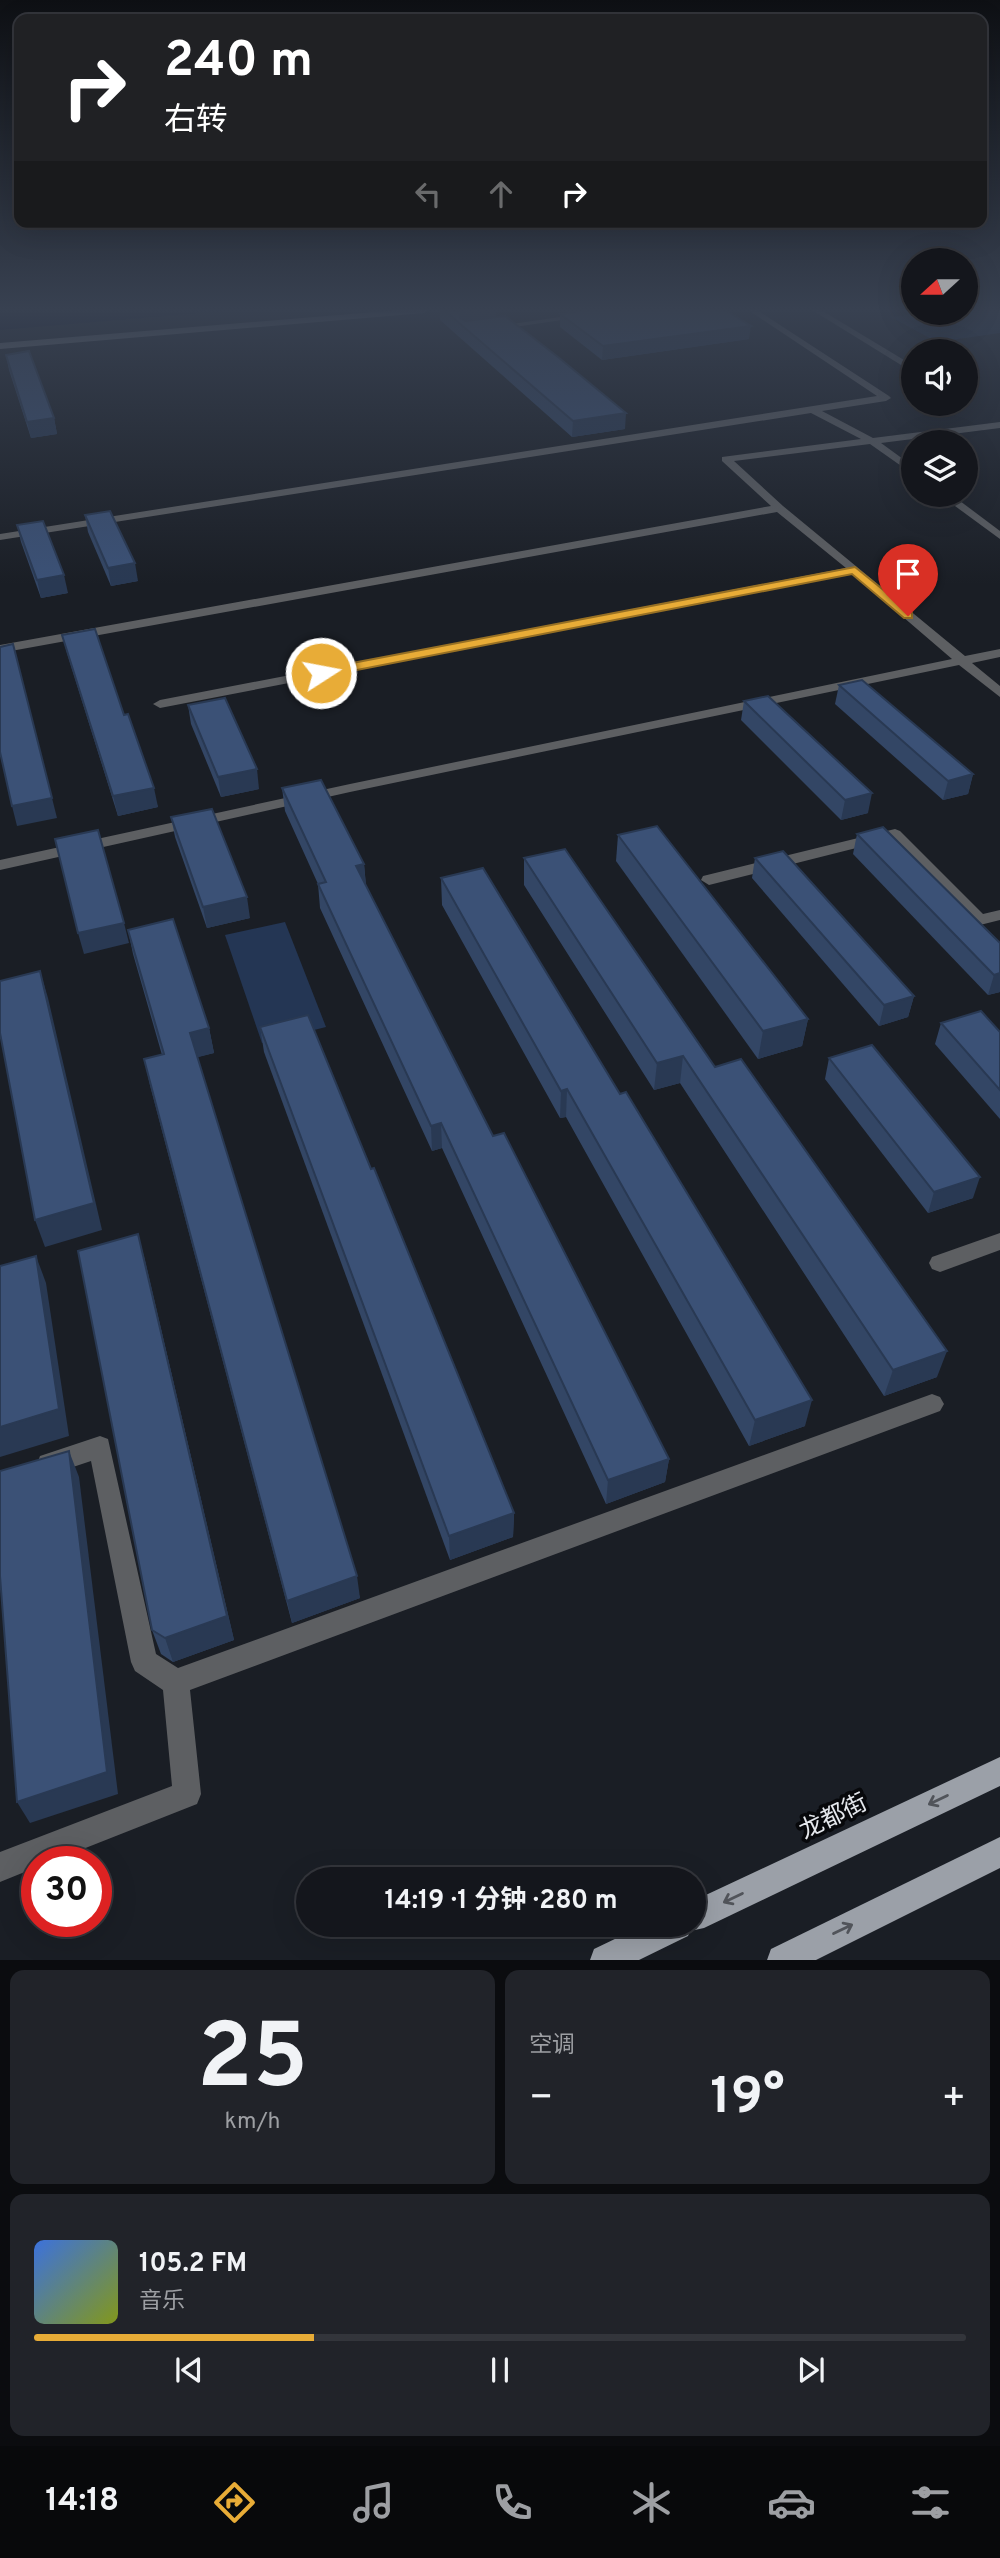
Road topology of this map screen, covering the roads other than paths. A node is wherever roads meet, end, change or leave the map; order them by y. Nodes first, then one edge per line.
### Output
1 (864, 401) edge
2 (811, 410) junction
3 (1000, 425) edge
4 (872, 441) junction
5 (901, 462) edge
6 (961, 507) edge
7 (779, 508) junction
8 (1000, 536) edge
9 (0, 537) edge
10 (855, 570) junction
11 (0, 649) edge
12 (1000, 653) edge
13 (962, 661) junction
14 (1000, 693) edge
15 (160, 704) dead end
16 (0, 865) edge
17 (709, 880) dead end
18 (1000, 915) edge
19 (1000, 1241) edge
20 (940, 1263) dead end
21 (932, 1404) dead end
22 (25, 1472) edge
23 (176, 1682) junction
24 (1000, 1771) edge
25 (1000, 1852) edge
26 (0, 1867) edge
27 (706, 1911) edge
28 (652, 1937) edge
29 (605, 1959) edge
30 (782, 1959) edge

1 - 2 street
2 - 4 street
2 - 9 street
3 - 4 street
4 - 5 street
4 - 7 street
6 - 8 street
7 - 10 street
7 - 11 street
10 - 13 street
10 - 15 street
12 - 13 street
13 - 14 street
13 - 16 street
17 - 18 street
19 - 20 street
21 - 23 street
22 - 23 street
23 - 26 street
24 -> 27 main road, 龙都街
30 -> 25 main road
28 - 29 main road

